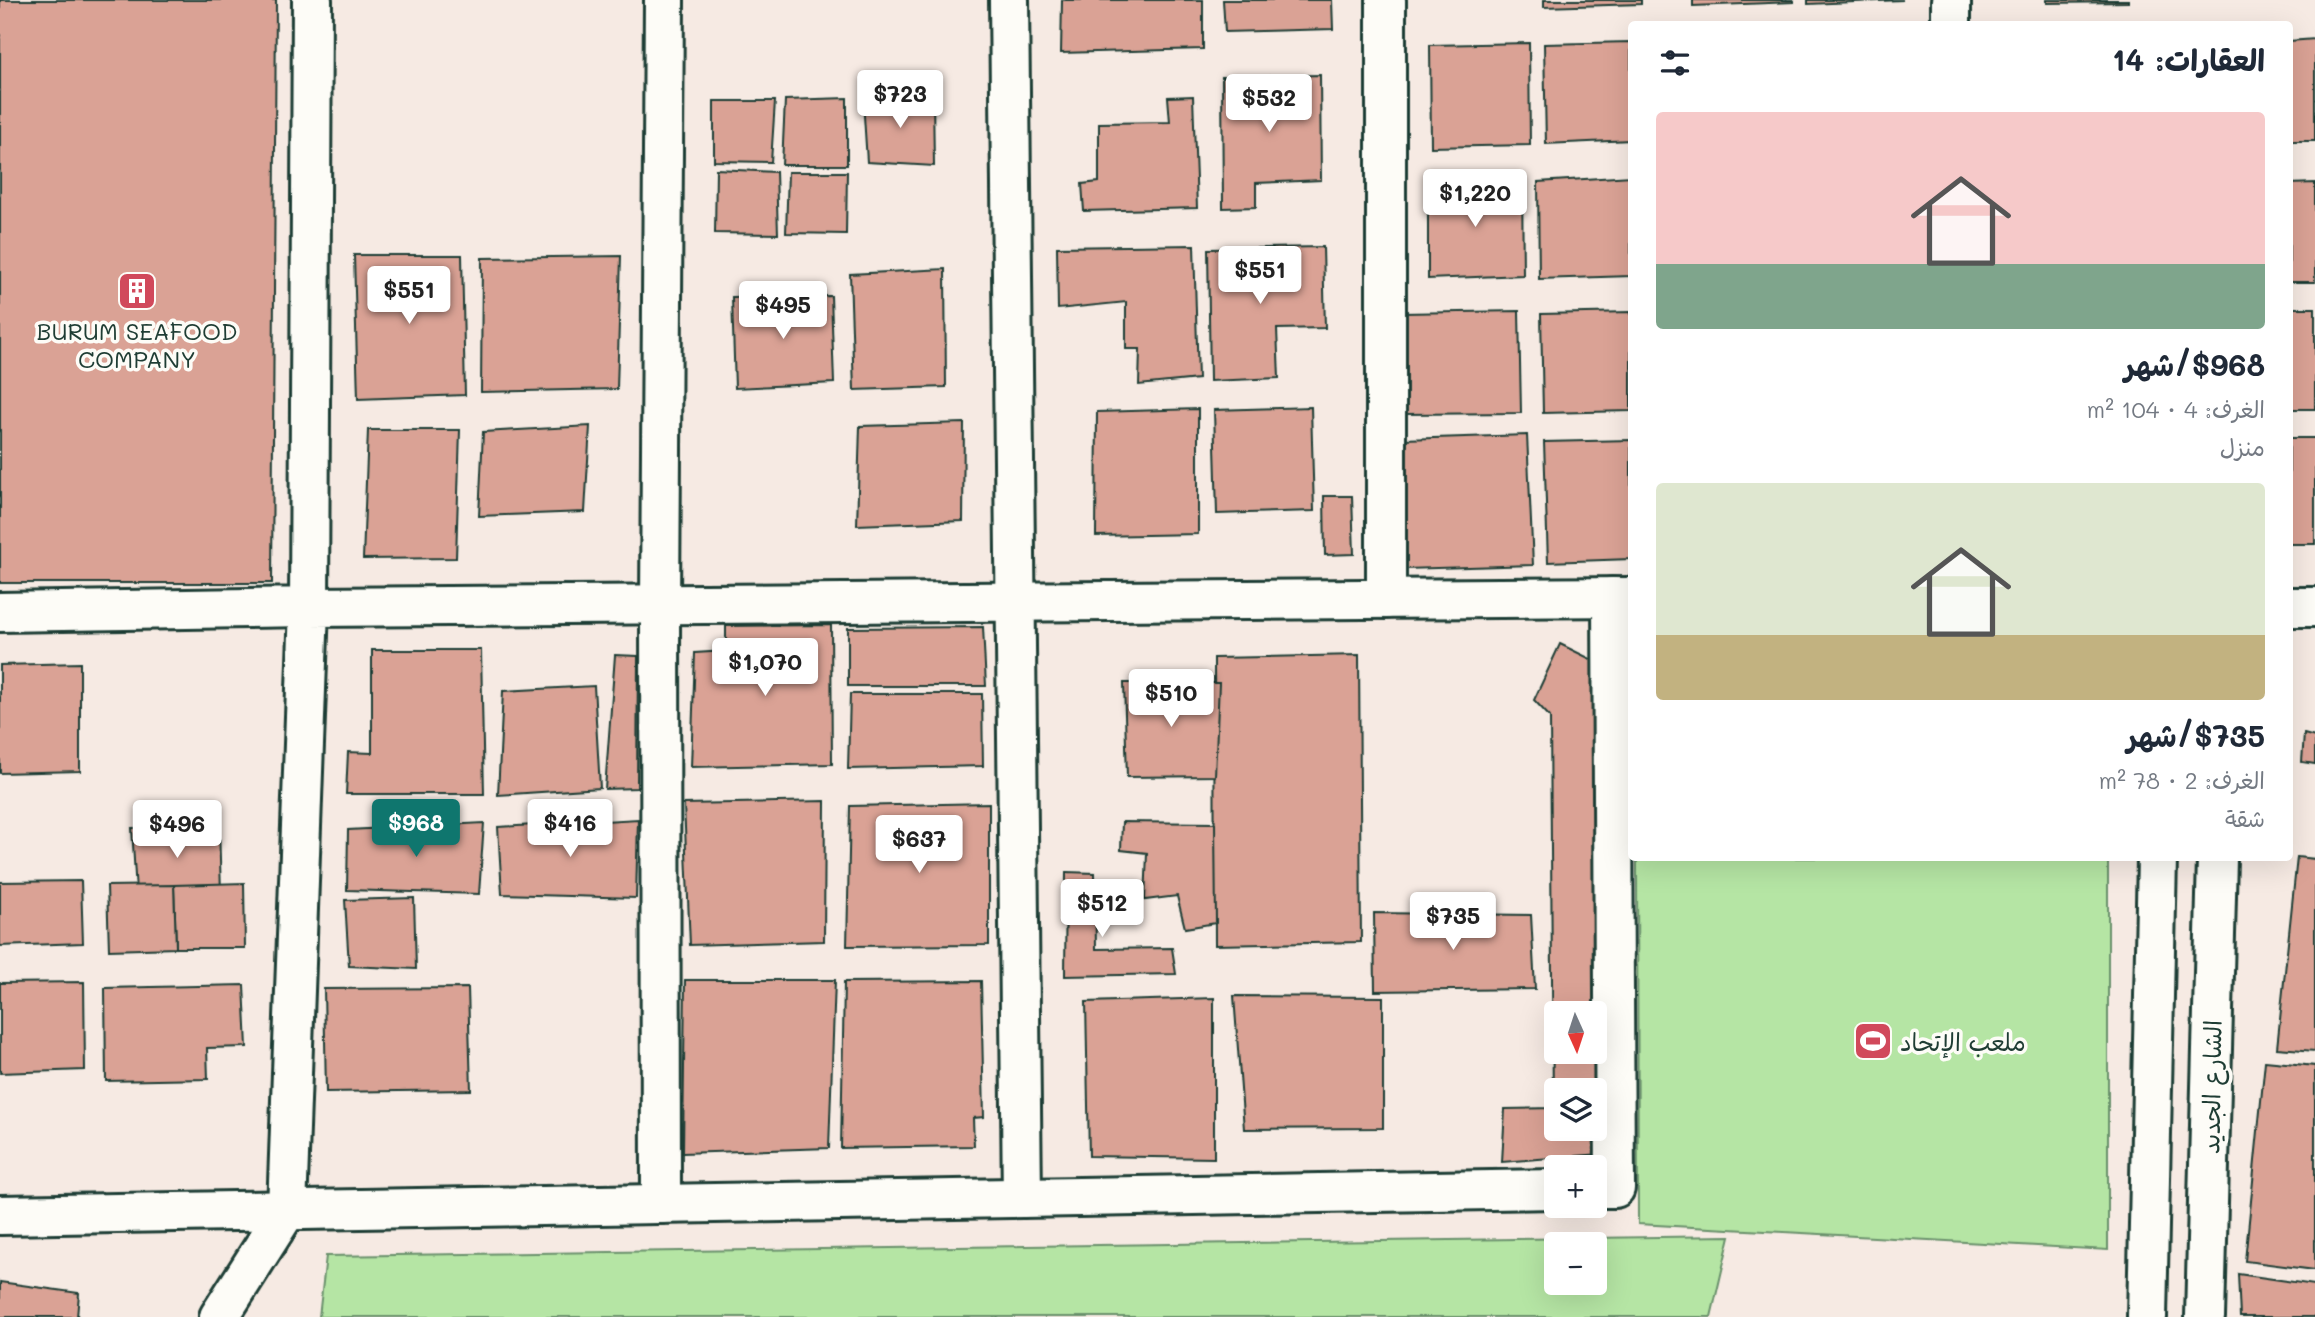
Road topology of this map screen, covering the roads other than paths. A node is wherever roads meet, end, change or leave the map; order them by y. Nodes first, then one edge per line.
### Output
1 (312, 0) edge
2 (664, 0) edge
3 (1009, 0) edge
4 (1386, 0) edge
5 (1951, 0) edge
6 (1951, 21) edge
7 (1621, 597) edge
8 (1386, 598) junction
9 (1015, 601) junction
10 (660, 603) junction
11 (309, 607) junction
12 (2293, 607) edge
13 (2315, 607) edge
14 (0, 612) edge
15 (2157, 861) edge
16 (2217, 861) edge
17 (1607, 1188) edge
18 (1544, 1189) edge
19 (1022, 1198) junction
20 (661, 1204) junction
21 (287, 1210) junction
22 (0, 1215) edge
23 (219, 1317) edge
24 (2147, 1317) edge
25 (2205, 1317) edge

1 - 11 street
2 - 10 street
3 - 9 street
4 - 8 street
5 - 6 street
7 - 8 street
7 - 17 street
8 - 9 street
9 - 10 street
9 - 19 street
10 - 11 street
10 - 20 street
11 - 14 street
11 - 21 street
12 - 13 street
15 - 24 street
16 - 25 street, الشارع الجديد
18 - 19 street
19 - 20 street
20 - 21 street
21 - 22 street
21 - 23 street

